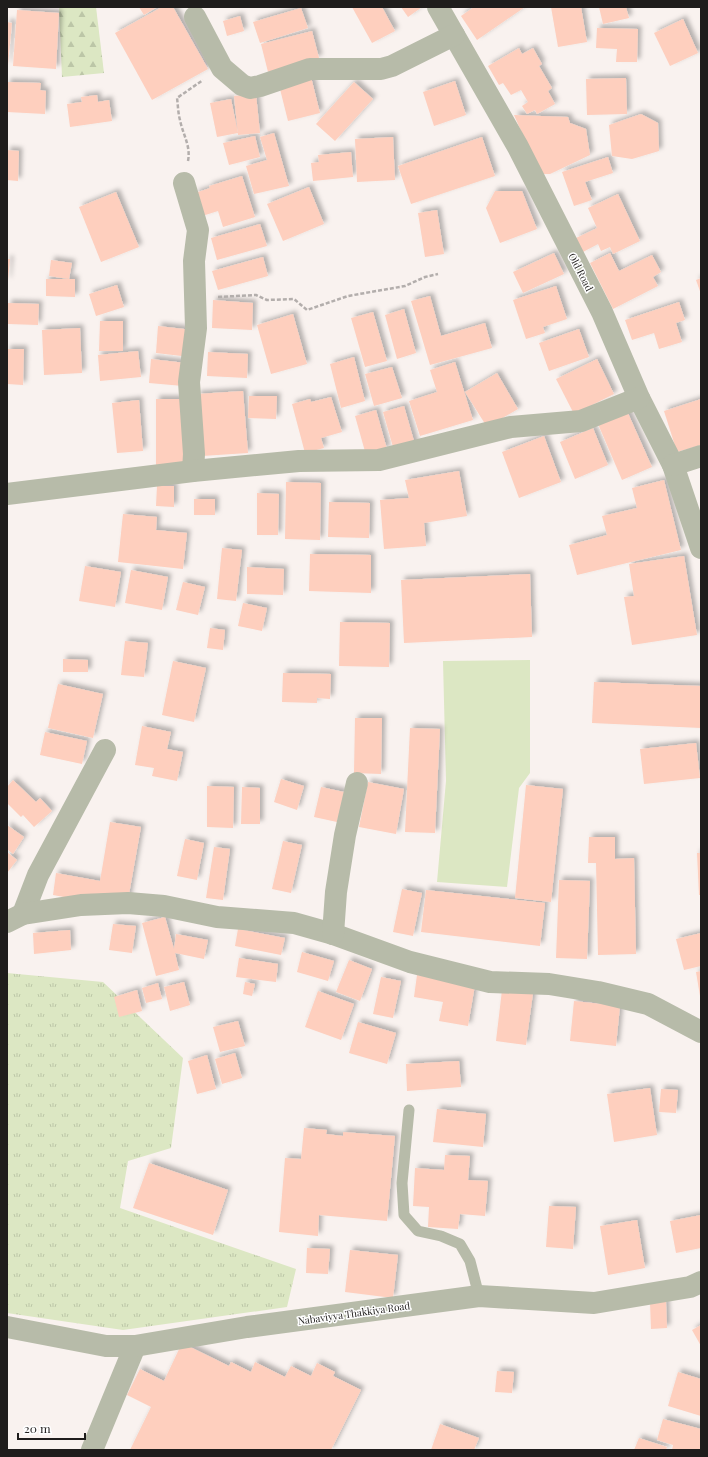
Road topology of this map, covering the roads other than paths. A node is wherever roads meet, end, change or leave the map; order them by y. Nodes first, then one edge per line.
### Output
1 (438, 7) edge
2 (195, 17) dead end
3 (454, 35) junction
4 (184, 183) road end
5 (639, 398) junction
6 (701, 456) edge
7 (673, 464) junction
8 (193, 471) junction
9 (7, 494) edge
10 (701, 548) edge
11 (105, 750) dead end
12 (357, 784) dead end
13 (15, 918) edge
14 (334, 934) junction
15 (701, 1032) edge
16 (409, 1110) dead end
17 (701, 1282) edge
18 (479, 1296) junction
19 (7, 1327) edge
20 (135, 1346) junction
21 (92, 1450) edge

1 - 3 street, Old Road
2 - 3 street
3 - 5 street, Old Road
4 - 8 street
5 - 7 street, Old Road
5 - 8 street
6 - 7 street
7 - 10 street, Old Road
8 - 9 street
11 - 13 street
12 - 14 street
13 - 14 street
14 - 15 street
16 - 18 lane
17 - 18 street, Nabaviyya Thakkiya Road
18 - 20 street, Nabaviyya Thakkiya Road
19 - 20 street, Nabaviyya Thakkiya Road
20 - 21 street

